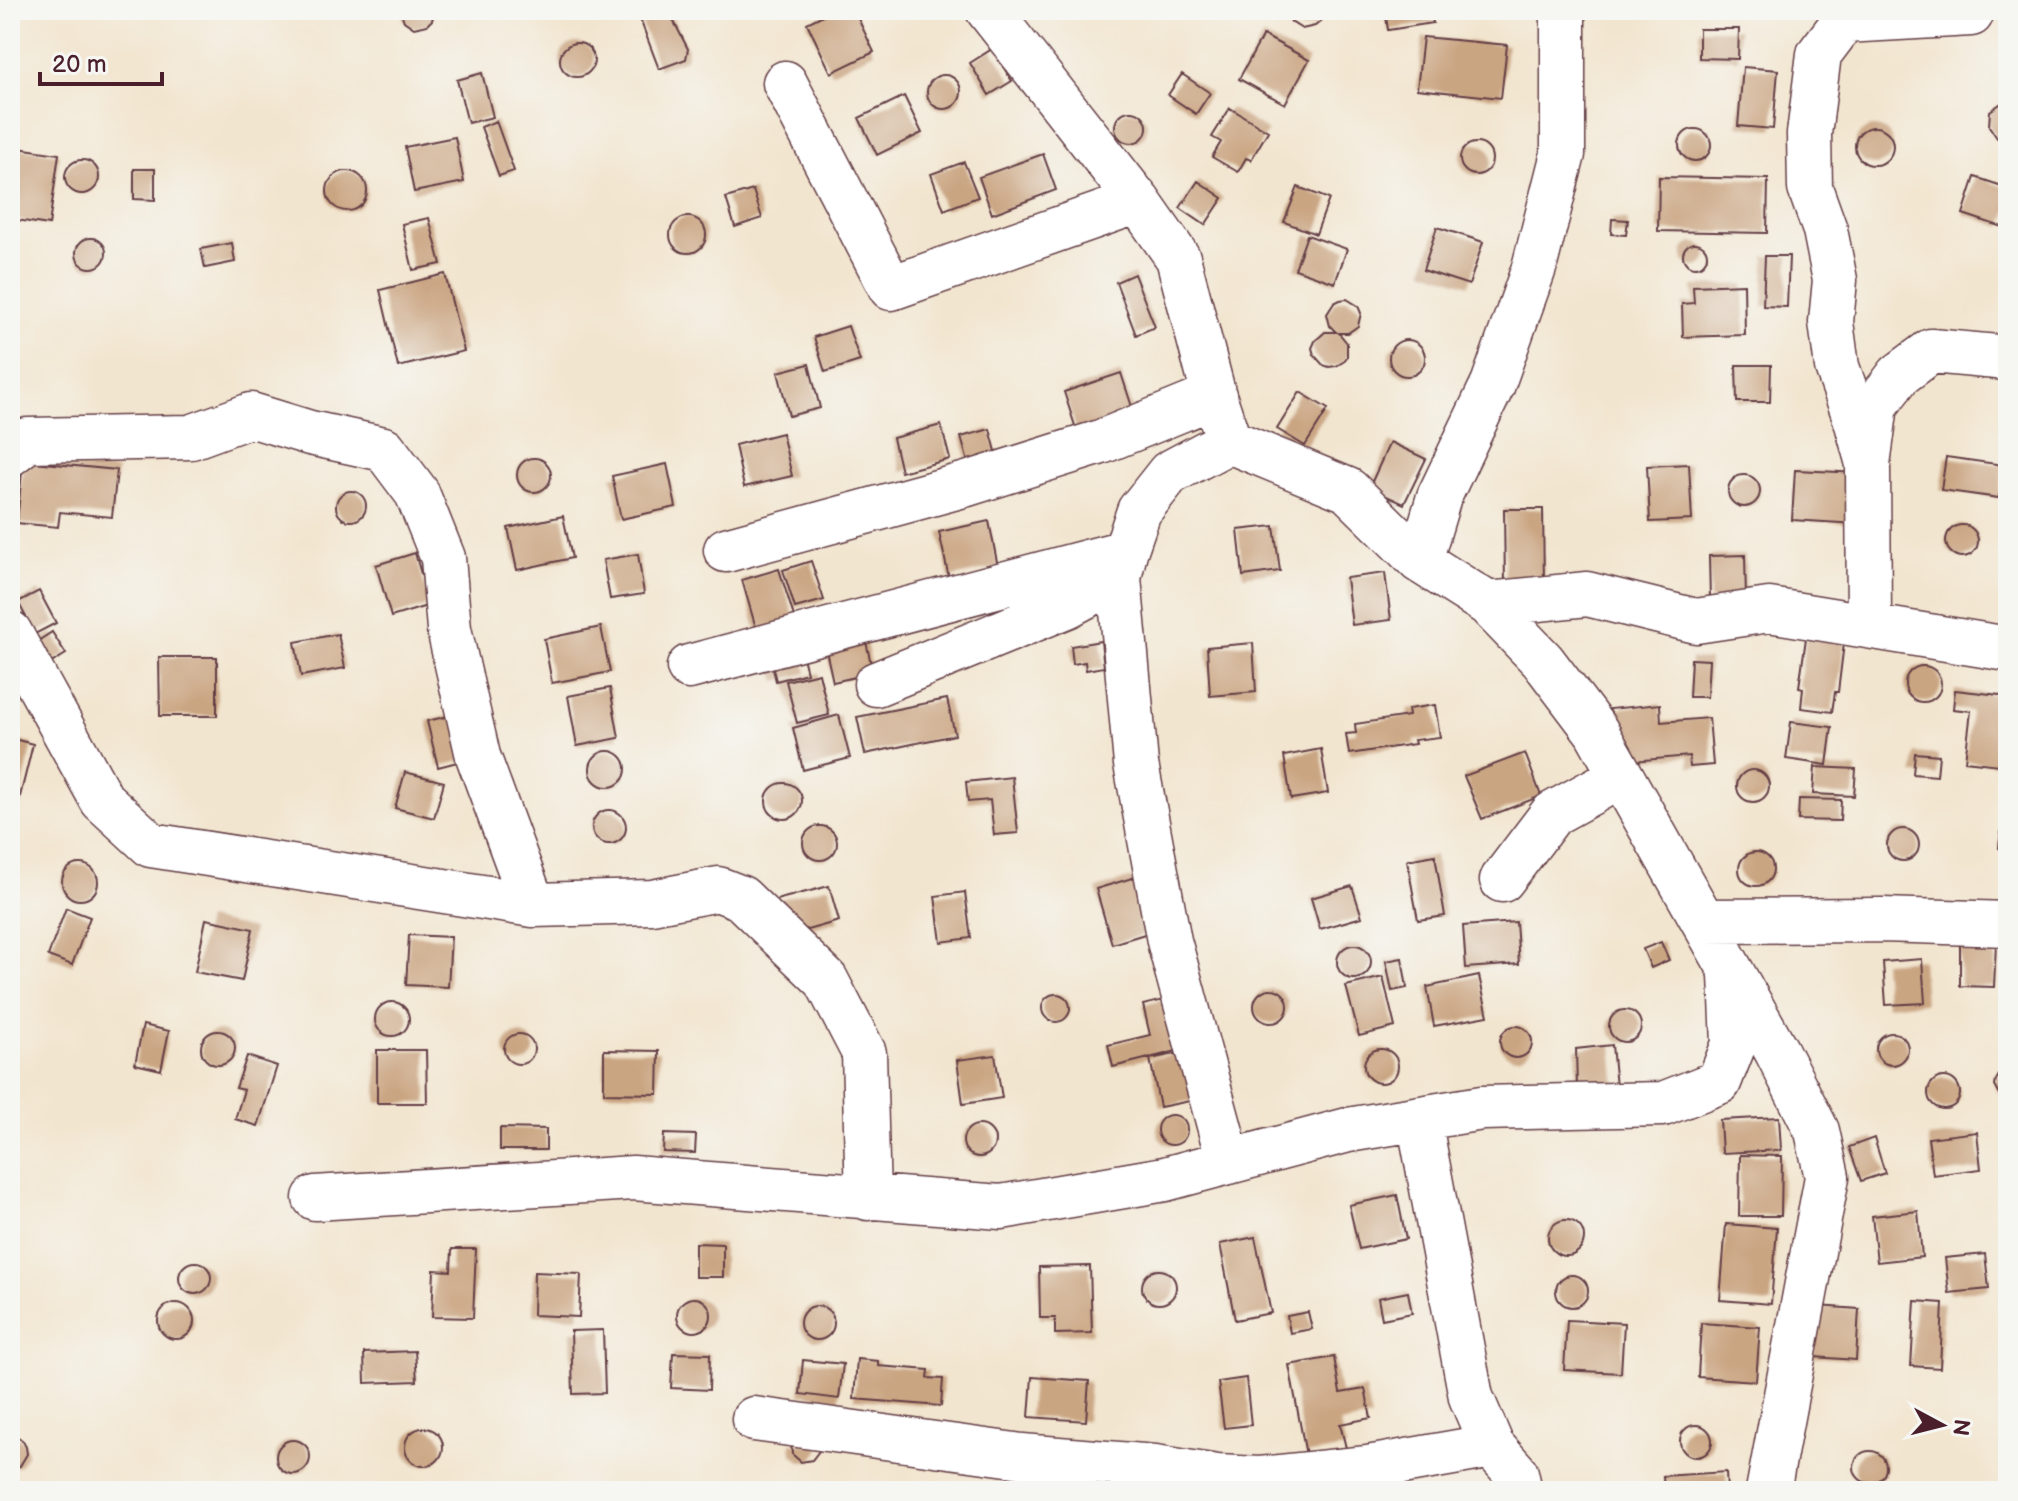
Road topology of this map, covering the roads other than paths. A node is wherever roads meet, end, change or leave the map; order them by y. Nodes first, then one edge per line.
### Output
1 (988, 10) edge
2 (1563, 10) edge
3 (1971, 14) dead end
4 (1844, 15) edge
5 (785, 83) dead end
6 (1138, 201) junction
7 (2008, 358) edge
8 (1214, 396) junction
9 (1229, 441) junction
10 (10, 454) edge
11 (1868, 464) junction
12 (726, 550) dead end
13 (1420, 561) junction
14 (1122, 565) junction
15 (1488, 604) junction
16 (1869, 625) junction
17 (10, 633) edge
18 (2008, 649) edge
19 (689, 667) dead end
20 (876, 684) dead end
21 (1621, 776) junction
22 (1502, 880) dead end
23 (533, 905) junction
24 (1703, 921) junction
25 (2008, 924) edge
26 (1731, 969) junction
27 (1419, 1119) junction
28 (1229, 1162) junction
29 (315, 1198) dead end
30 (868, 1198) junction
31 (754, 1419) dead end
32 (1492, 1446) junction
33 (1314, 1482) edge
34 (1520, 1491) edge
35 (1768, 1491) edge

1 - 6 street
2 - 13 street
3 - 4 street
4 - 11 street
5 - 6 street
6 - 8 street
7 - 11 street
8 - 9 street
8 - 12 street
9 - 13 street
9 - 14 street
10 - 23 street
11 - 16 street
13 - 15 street
14 - 19 street
14 - 20 street
14 - 28 street
15 - 16 street
15 - 21 street
16 - 18 street
17 - 23 street
21 - 22 street
21 - 24 street
23 - 30 street
24 - 25 street
24 - 26 street
26 - 27 street
26 - 35 street
27 - 28 street
27 - 32 street
28 - 30 street
29 - 30 street
31 - 33 street
32 - 33 street
32 - 34 street

